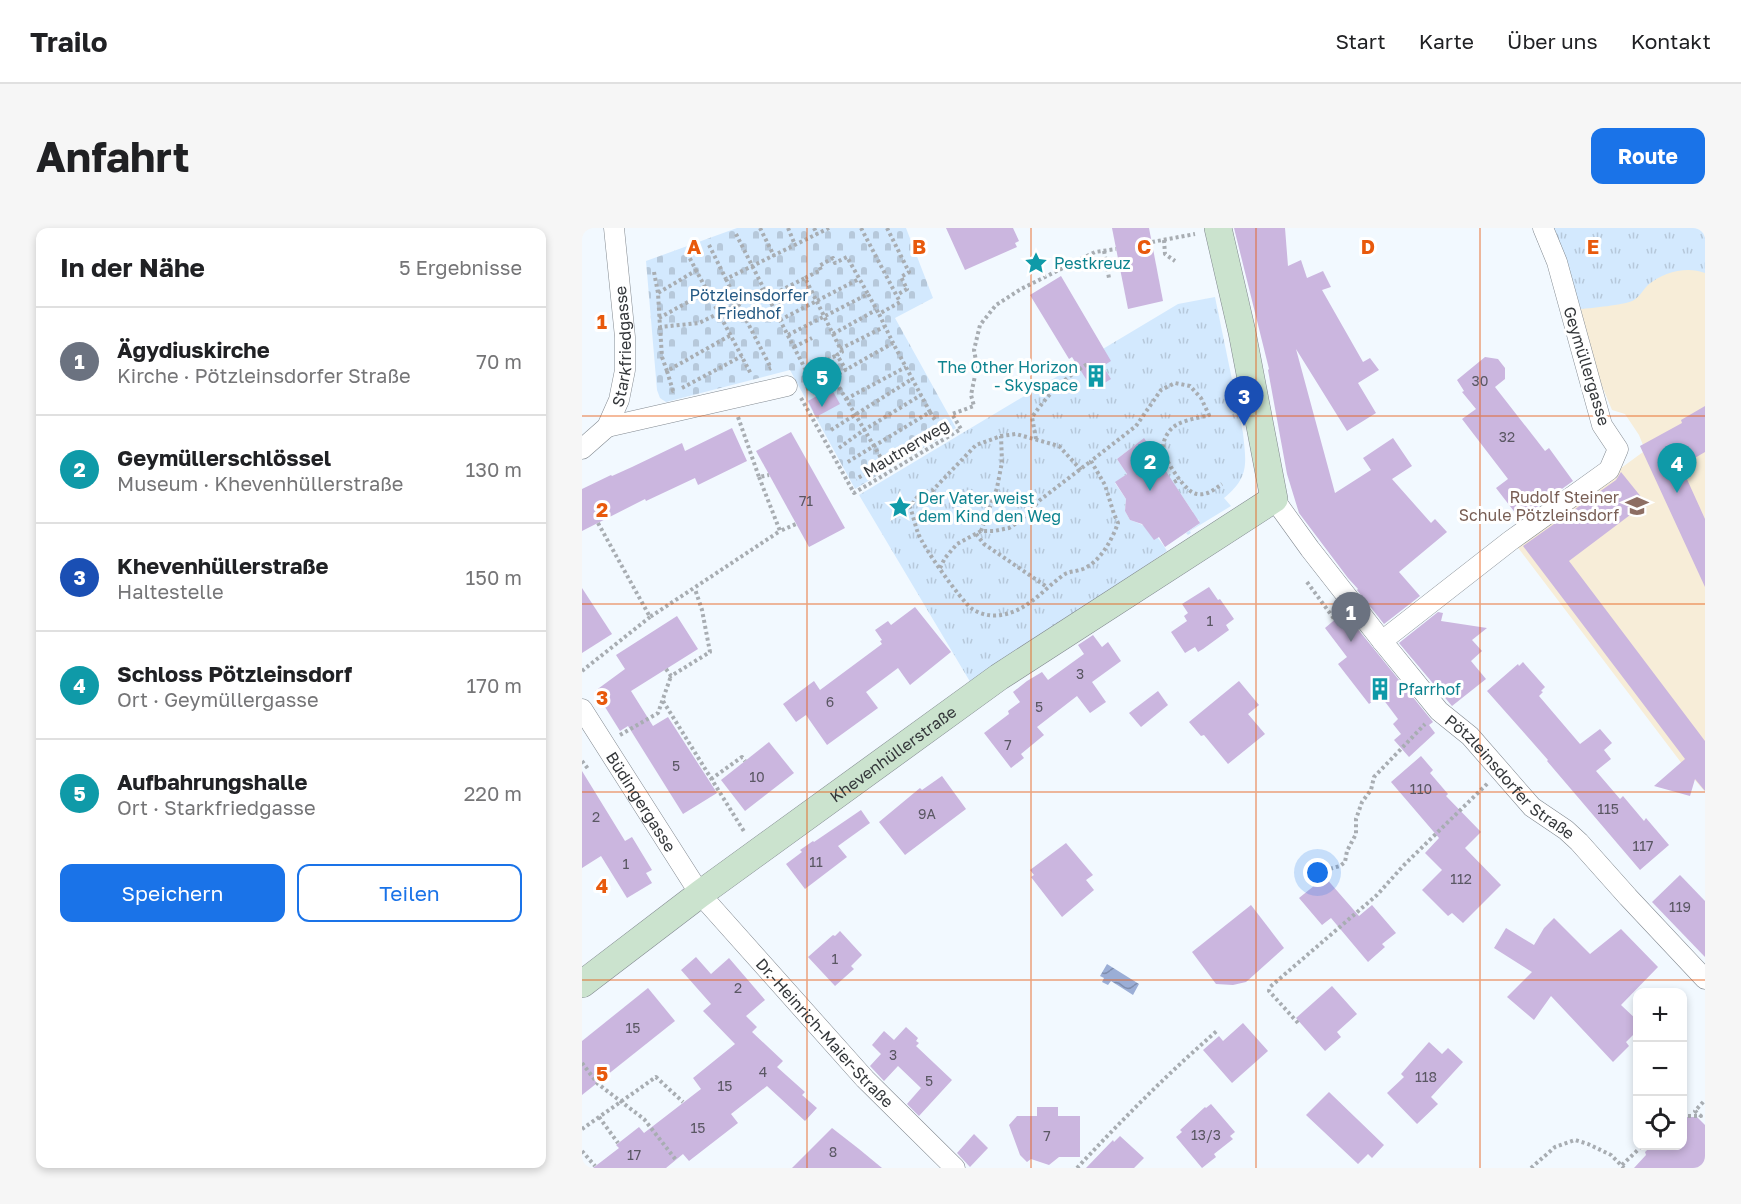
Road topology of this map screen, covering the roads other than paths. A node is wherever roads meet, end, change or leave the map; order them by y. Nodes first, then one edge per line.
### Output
1 (614, 228) edge
2 (1543, 228) edge
3 (1219, 229) edge
4 (794, 391) road end
5 (607, 427) junction
6 (582, 449) edge
7 (1274, 499) junction
8 (1382, 641) junction
9 (582, 709) edge
10 (700, 894) junction
11 (1705, 979) edge
12 (582, 984) edge
13 (955, 1168) edge

1 - 5 street, Starkfriedgasse
2 - 8 street, Geymüllergasse
3 - 7 street, Pötzleinsdorfer Straße
4 - 5 street, Starkfriedgasse
5 - 6 street, Starkfriedgasse
7 - 8 street, Pötzleinsdorfer Straße
7 - 10 street, Khevenhüllerstraße
8 - 11 street, Pötzleinsdorfer Straße
9 - 10 street, Büdingergasse
10 - 12 street, Khevenhüllerstraße
10 - 13 street, Dr.-Heinrich-Maier-Straße

